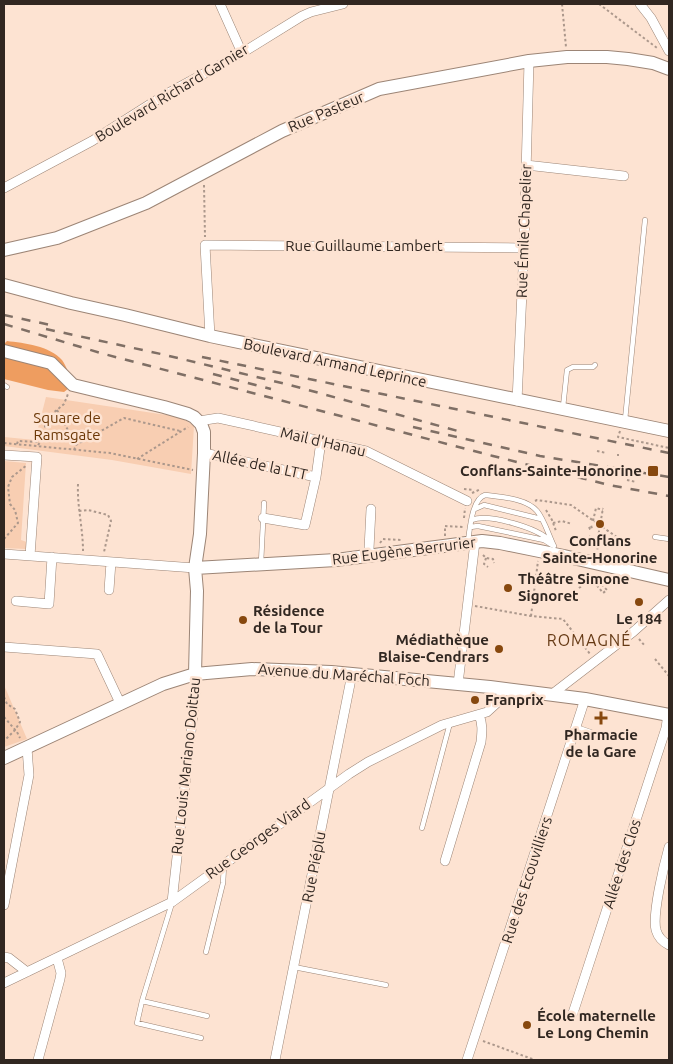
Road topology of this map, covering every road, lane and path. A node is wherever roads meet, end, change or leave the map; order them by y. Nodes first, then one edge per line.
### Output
1 (220, 4) edge
2 (343, 4) edge
3 (562, 4) edge
4 (600, 4) edge
5 (640, 4) edge
6 (310, 8) edge
7 (659, 50) dead end
8 (669, 51) edge
9 (242, 52) junction
10 (566, 57) junction
11 (529, 61) junction
12 (669, 67) edge
13 (526, 165) junction
14 (624, 176) dead end
15 (4, 188) edge
16 (204, 191) dead end
17 (646, 220) dead end
18 (205, 245) junction
19 (524, 248) junction
20 (4, 250) edge
21 (4, 285) edge
22 (210, 336) junction
23 (4, 351) edge
24 (595, 365) dead end
25 (73, 385) junction
26 (517, 401) junction
27 (563, 409) junction
28 (57, 410) junction
29 (199, 421) junction
30 (621, 426) junction
31 (180, 431) junction
32 (669, 431) edge
33 (636, 436) dead end
34 (635, 440) junction
35 (39, 442) junction
36 (321, 442) junction
37 (4, 443) edge
38 (17, 444) junction
39 (76, 445) junction
40 (38, 446) junction
41 (669, 448) edge
42 (74, 450) junction
43 (597, 451) dead end
44 (204, 453) junction
45 (606, 453) dead end
46 (4, 455) edge
47 (37, 457) junction
48 (137, 459) junction
49 (203, 472) junction
50 (316, 476) junction
51 (627, 480) dead end
52 (636, 482) dead end
53 (78, 484) dead end
54 (467, 501) dead end
55 (535, 501) dead end
56 (264, 503) dead end
57 (371, 509) dead end
58 (474, 509) junction
59 (79, 511) junction
60 (263, 518) junction
61 (541, 519) junction
62 (472, 520) junction
63 (594, 521) junction
64 (553, 523) dead end
65 (572, 524) dead end
66 (600, 525) junction
67 (591, 526) dead end
68 (470, 527) junction
69 (589, 536) dead end
70 (655, 537) dead end
71 (4, 539) edge
72 (669, 539) edge
73 (471, 542) junction
74 (597, 544) junction
75 (554, 546) junction
76 (369, 549) dead end
77 (4, 554) edge
78 (30, 556) junction
79 (564, 556) junction
80 (596, 556) dead end
81 (52, 557) junction
82 (83, 560) junction
83 (106, 561) junction
84 (494, 563) dead end
85 (261, 565) junction
86 (488, 567) dead end
87 (537, 567) dead end
88 (195, 568) junction
89 (600, 570) dead end
90 (669, 580) edge
91 (579, 588) dead end
92 (109, 590) dead end
93 (669, 600) edge
94 (16, 601) dead end
95 (468, 605) junction
96 (531, 616) junction
97 (4, 647) edge
98 (656, 659) dead end
99 (596, 661) junction
100 (195, 674) junction
101 (352, 674) junction
102 (669, 676) edge
103 (458, 684) junction
104 (503, 689) junction
105 (4, 690) edge
106 (551, 695) junction
107 (4, 697) edge
108 (585, 700) junction
109 (121, 704) junction
110 (668, 714) edge
111 (479, 715) junction
112 (4, 717) edge
113 (450, 722) junction
114 (576, 728) junction
115 (15, 730) junction
116 (602, 736) dead end
117 (4, 741) edge
118 (25, 749) junction
119 (4, 758) edge
120 (331, 786) junction
121 (422, 828) dead end
122 (669, 848) edge
123 (445, 861) dead end
124 (224, 865) junction
125 (172, 902) junction
126 (4, 905) edge
127 (669, 944) edge
128 (206, 952) dead end
129 (4, 957) edge
130 (56, 958) junction
131 (294, 967) junction
132 (27, 972) junction
133 (4, 983) edge
134 (386, 984) dead end
135 (142, 1001) junction
136 (573, 1013) dead end
137 (207, 1016) dead end
138 (201, 1038) dead end
139 (474, 1038) junction
140 (38, 1060) edge
141 (275, 1060) edge
142 (467, 1060) edge
143 (535, 1060) edge

1 - 9 street
2 - 6 street, Boulevard Richard Garnier
3 - 10 path
4 - 7 path
5 - 8 street
6 - 9 street, Boulevard Richard Garnier
9 - 15 street, Boulevard Richard Garnier
10 - 11 street, Rue Pasteur
10 - 12 street, Rue Pasteur
11 - 13 street, Rue Émile Chapelier
11 - 20 street, Rue Pasteur
13 - 14 street
13 - 19 street, Rue Émile Chapelier
16 - 18 path
17 - 30 lane
18 - 19 street, Rue Guillaume Lambert
18 - 22 street
19 - 26 street, Rue Émile Chapelier
21 - 22 street, Boulevard Armand Leprince
22 - 26 street, Boulevard Armand Leprince
23 - 25 street
24 - 27 lane
25 - 28 path
25 - 29 street
26 - 27 street, Boulevard Armand Leprince
27 - 30 street, Boulevard Armand Leprince
28 - 35 path
28 - 39 path
29 - 31 path
29 - 36 street, Mail d'Hanau
29 - 44 street, Rue Louis Mariano Doittau
30 - 32 street, Boulevard Armand Leprince
30 - 34 path
31 - 39 path
31 - 48 path
33 - 34 path
34 - 41 path
35 - 38 path
35 - 40 path
36 - 50 street
36 - 54 street, Mail d'Hanau
37 - 38 path
38 - 40 path
39 - 42 path
40 - 42 path
40 - 47 path
42 - 48 path
43 - 45 path
44 - 49 street, Rue Louis Mariano Doittau
44 - 50 street, Allée de la LTT
46 - 47 street
47 - 71 path
47 - 78 street
48 - 49 path
49 - 88 street, Rue Louis Mariano Doittau
50 - 60 street
51 - 52 path
53 - 59 path
55 - 63 path
56 - 60 lane
57 - 76 street
58 - 61 lane
58 - 61 lane
58 - 62 lane
59 - 82 path
59 - 83 path
60 - 85 lane
61 - 75 lane
62 - 68 lane
62 - 75 lane
63 - 66 path
63 - 66 path
63 - 67 path
64 - 65 path
66 - 74 path
66 - 74 path
68 - 73 lane
68 - 75 lane
69 - 74 path
70 - 72 lane
73 - 79 street, Rue Eugène Berrurier
73 - 85 street, Rue Eugène Berrurier
73 - 95 street
74 - 80 path
75 - 79 lane
77 - 78 street
78 - 81 street
79 - 90 street, Rue Eugène Berrurier
81 - 82 street
81 - 94 street
82 - 83 street
83 - 88 street
83 - 92 street
84 - 86 path
85 - 88 street, Rue Eugène Berrurier
87 - 96 path
88 - 100 street, Rue Louis Mariano Doittau
89 - 91 path
93 - 99 street
95 - 96 path
95 - 103 street
96 - 99 path
97 - 109 street
98 - 102 path
99 - 106 street
100 - 101 street, Avenue du Maréchal Foch
100 - 109 street, Avenue du Maréchal Foch
100 - 125 street, Rue Louis Mariano Doittau
101 - 103 street, Avenue du Maréchal Foch
101 - 120 street, Rue Piéplu
103 - 104 street, Avenue du Maréchal Foch
104 - 106 street, Avenue du Maréchal Foch
104 - 111 street, Rue Georges Viard
105 - 107 path
106 - 108 street, Avenue du Maréchal Foch
107 - 115 path
108 - 110 street, Avenue du Maréchal Foch
108 - 114 street, Rue des Ecouvilliers
109 - 118 street, Avenue du Maréchal Foch
110 - 136 street, Allée des Clos
111 - 113 street, Rue Georges Viard
111 - 123 street
112 - 115 path
113 - 120 street, Rue Georges Viard
113 - 121 lane
114 - 116 lane
114 - 139 street, Rue des Ecouvilliers
115 - 117 path
115 - 118 path
118 - 119 street, Avenue du Maréchal Foch
118 - 126 street
120 - 124 street, Rue Georges Viard
120 - 131 street, Rue Piéplu
122 - 127 street
124 - 125 street, Rue Georges Viard
124 - 128 lane
125 - 130 street, Rue Georges Viard
125 - 135 lane
129 - 132 street
130 - 132 street, Rue Georges Viard
130 - 140 street
131 - 134 lane
131 - 141 street, Rue Piéplu
132 - 133 street, Rue Georges Viard
135 - 137 lane
135 - 138 lane
139 - 142 street, Rue des Ecouvilliers
139 - 143 path

